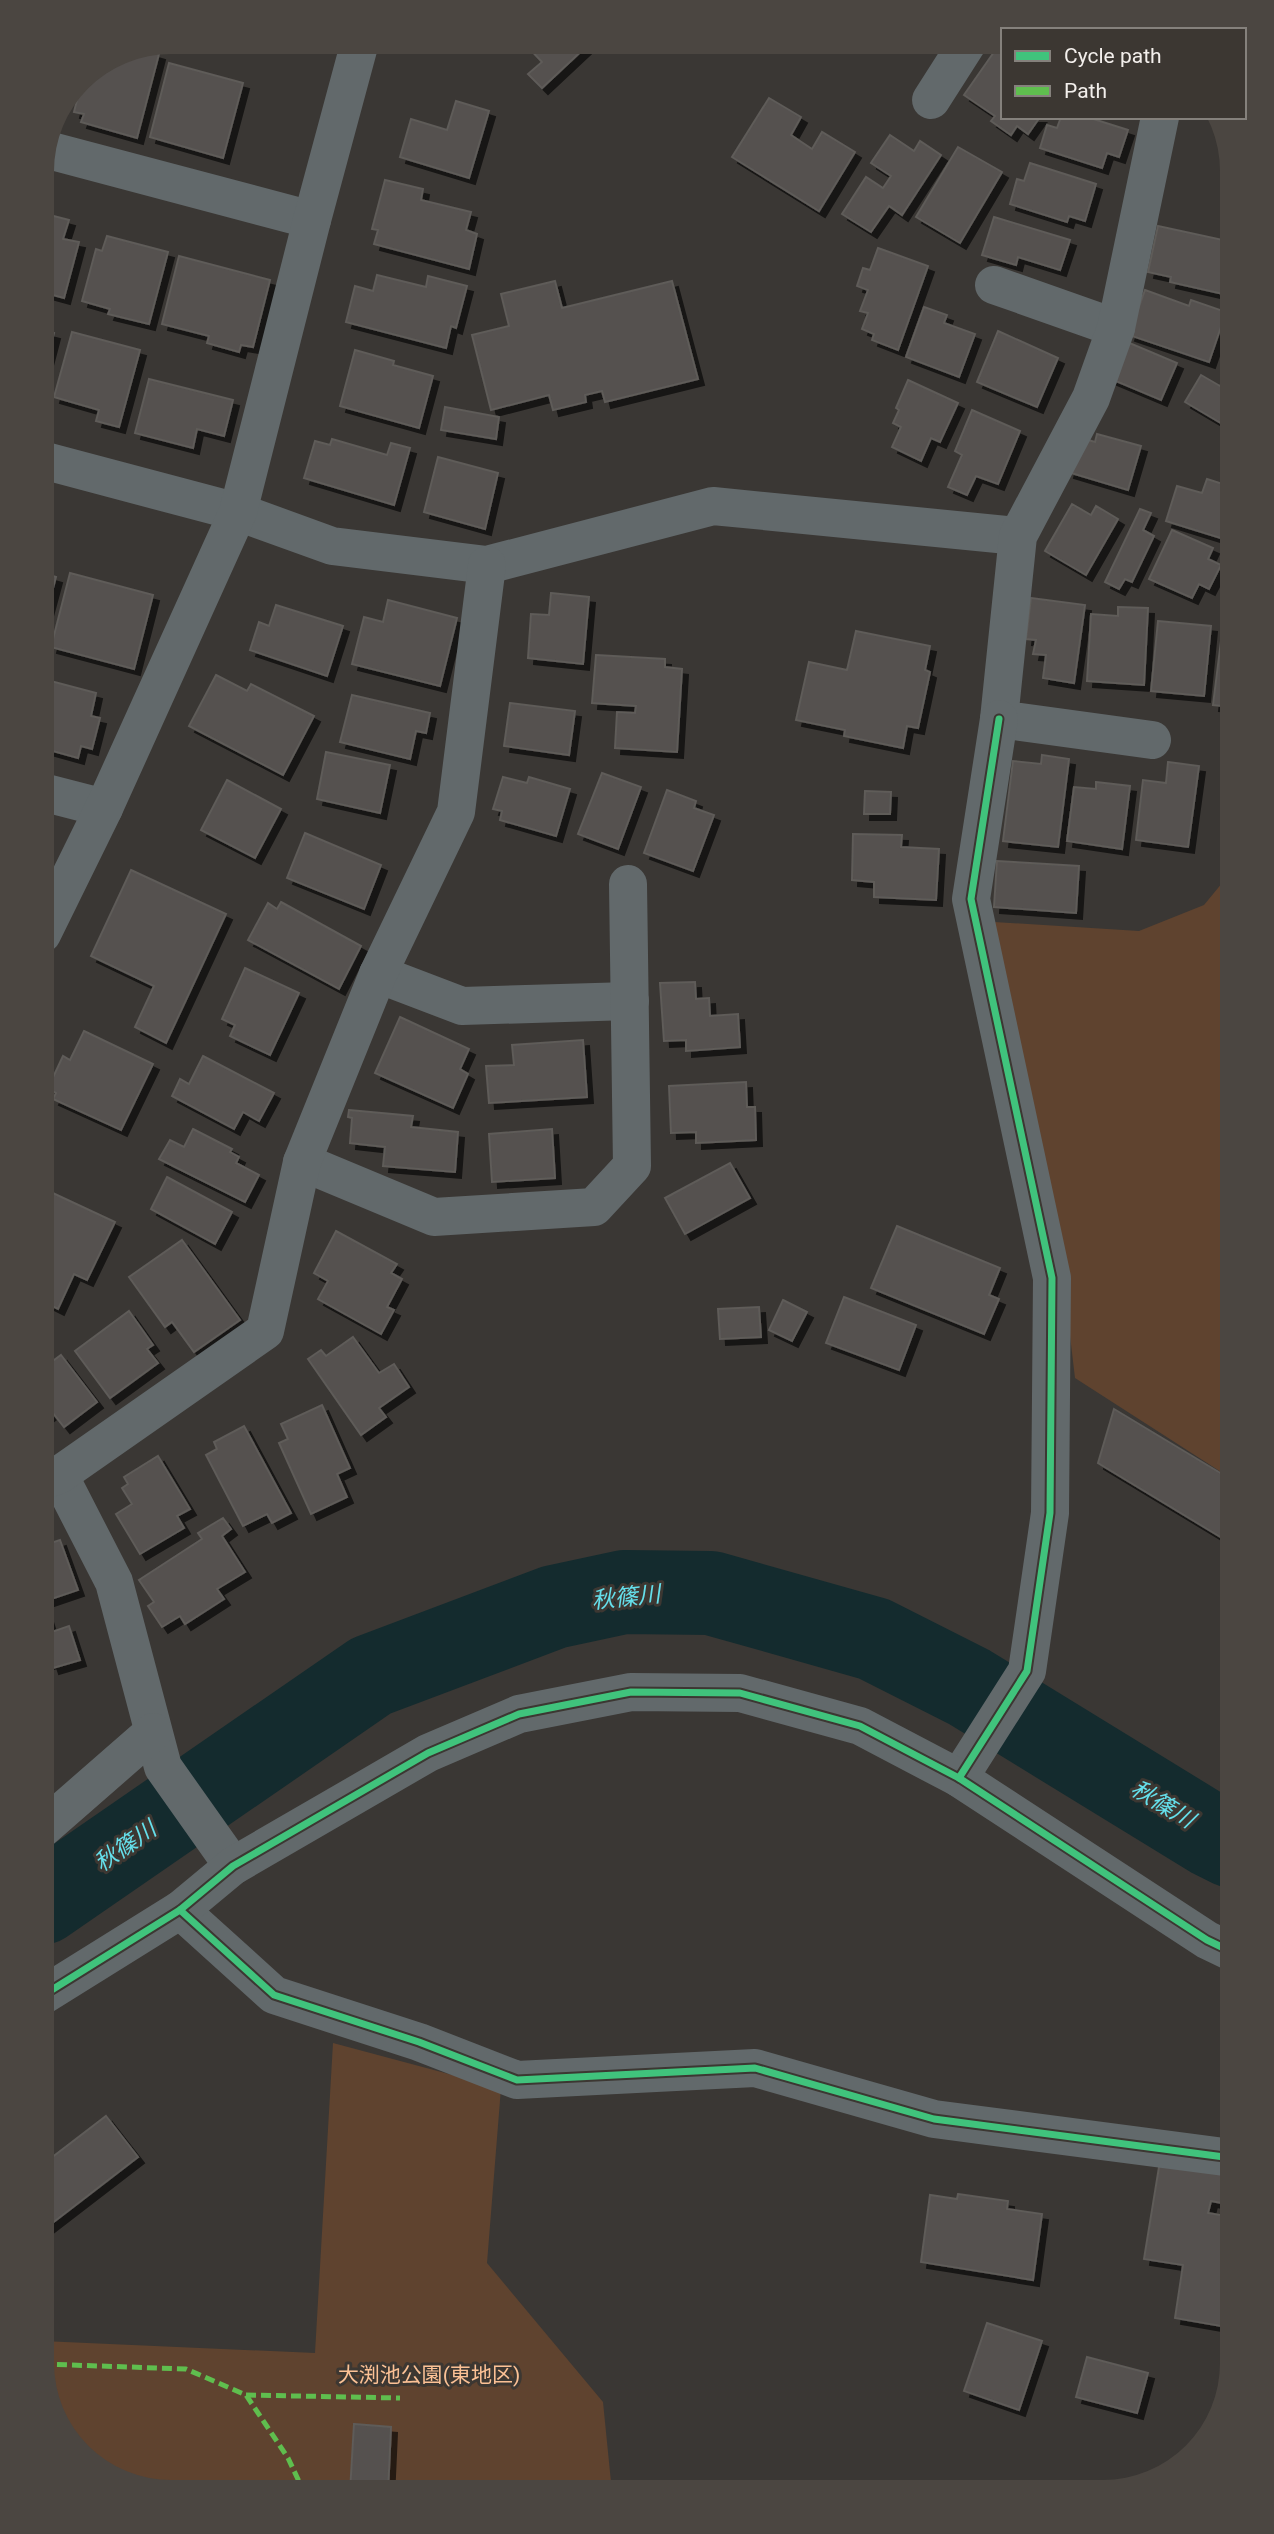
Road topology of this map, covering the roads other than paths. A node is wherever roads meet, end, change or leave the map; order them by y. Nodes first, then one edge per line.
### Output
1 (357, 54) edge
2 (960, 54) edge
3 (931, 100) dead end
4 (1160, 119) edge
5 (56, 152) edge
6 (312, 220) junction
7 (994, 285) dead end
8 (1116, 328) junction
9 (54, 463) edge
10 (238, 512) junction
11 (1018, 536) junction
12 (488, 565) junction
13 (999, 719) junction
14 (1153, 740) dead end
15 (54, 795) edge
16 (104, 808) junction
17 (628, 884) dead end
18 (54, 910) edge
19 (378, 974) junction
20 (630, 1001) junction
21 (302, 1162) junction
22 (54, 1476) edge
23 (54, 1483) edge
24 (158, 1749) junction
25 (967, 1765) junction
26 (54, 1821) edge
27 (233, 1866) junction
28 (180, 1910) junction
29 (1220, 1946) edge
30 (54, 1989) edge
31 (1220, 2156) edge

1 - 6 street
2 - 3 street
4 - 8 street
5 - 6 street
6 - 10 street
7 - 8 street
8 - 11 street
9 - 10 street
10 - 12 street
10 - 16 street
11 - 12 street
11 - 13 street
12 - 19 street
13 - 14 street
13 - 25 street
15 - 16 street
16 - 18 street
17 - 20 street
19 - 20 street
19 - 21 street
20 - 21 street
21 - 22 street
23 - 24 street
24 - 26 street
24 - 27 street
25 - 27 street
25 - 29 street
27 - 28 street
28 - 30 street
28 - 31 street

